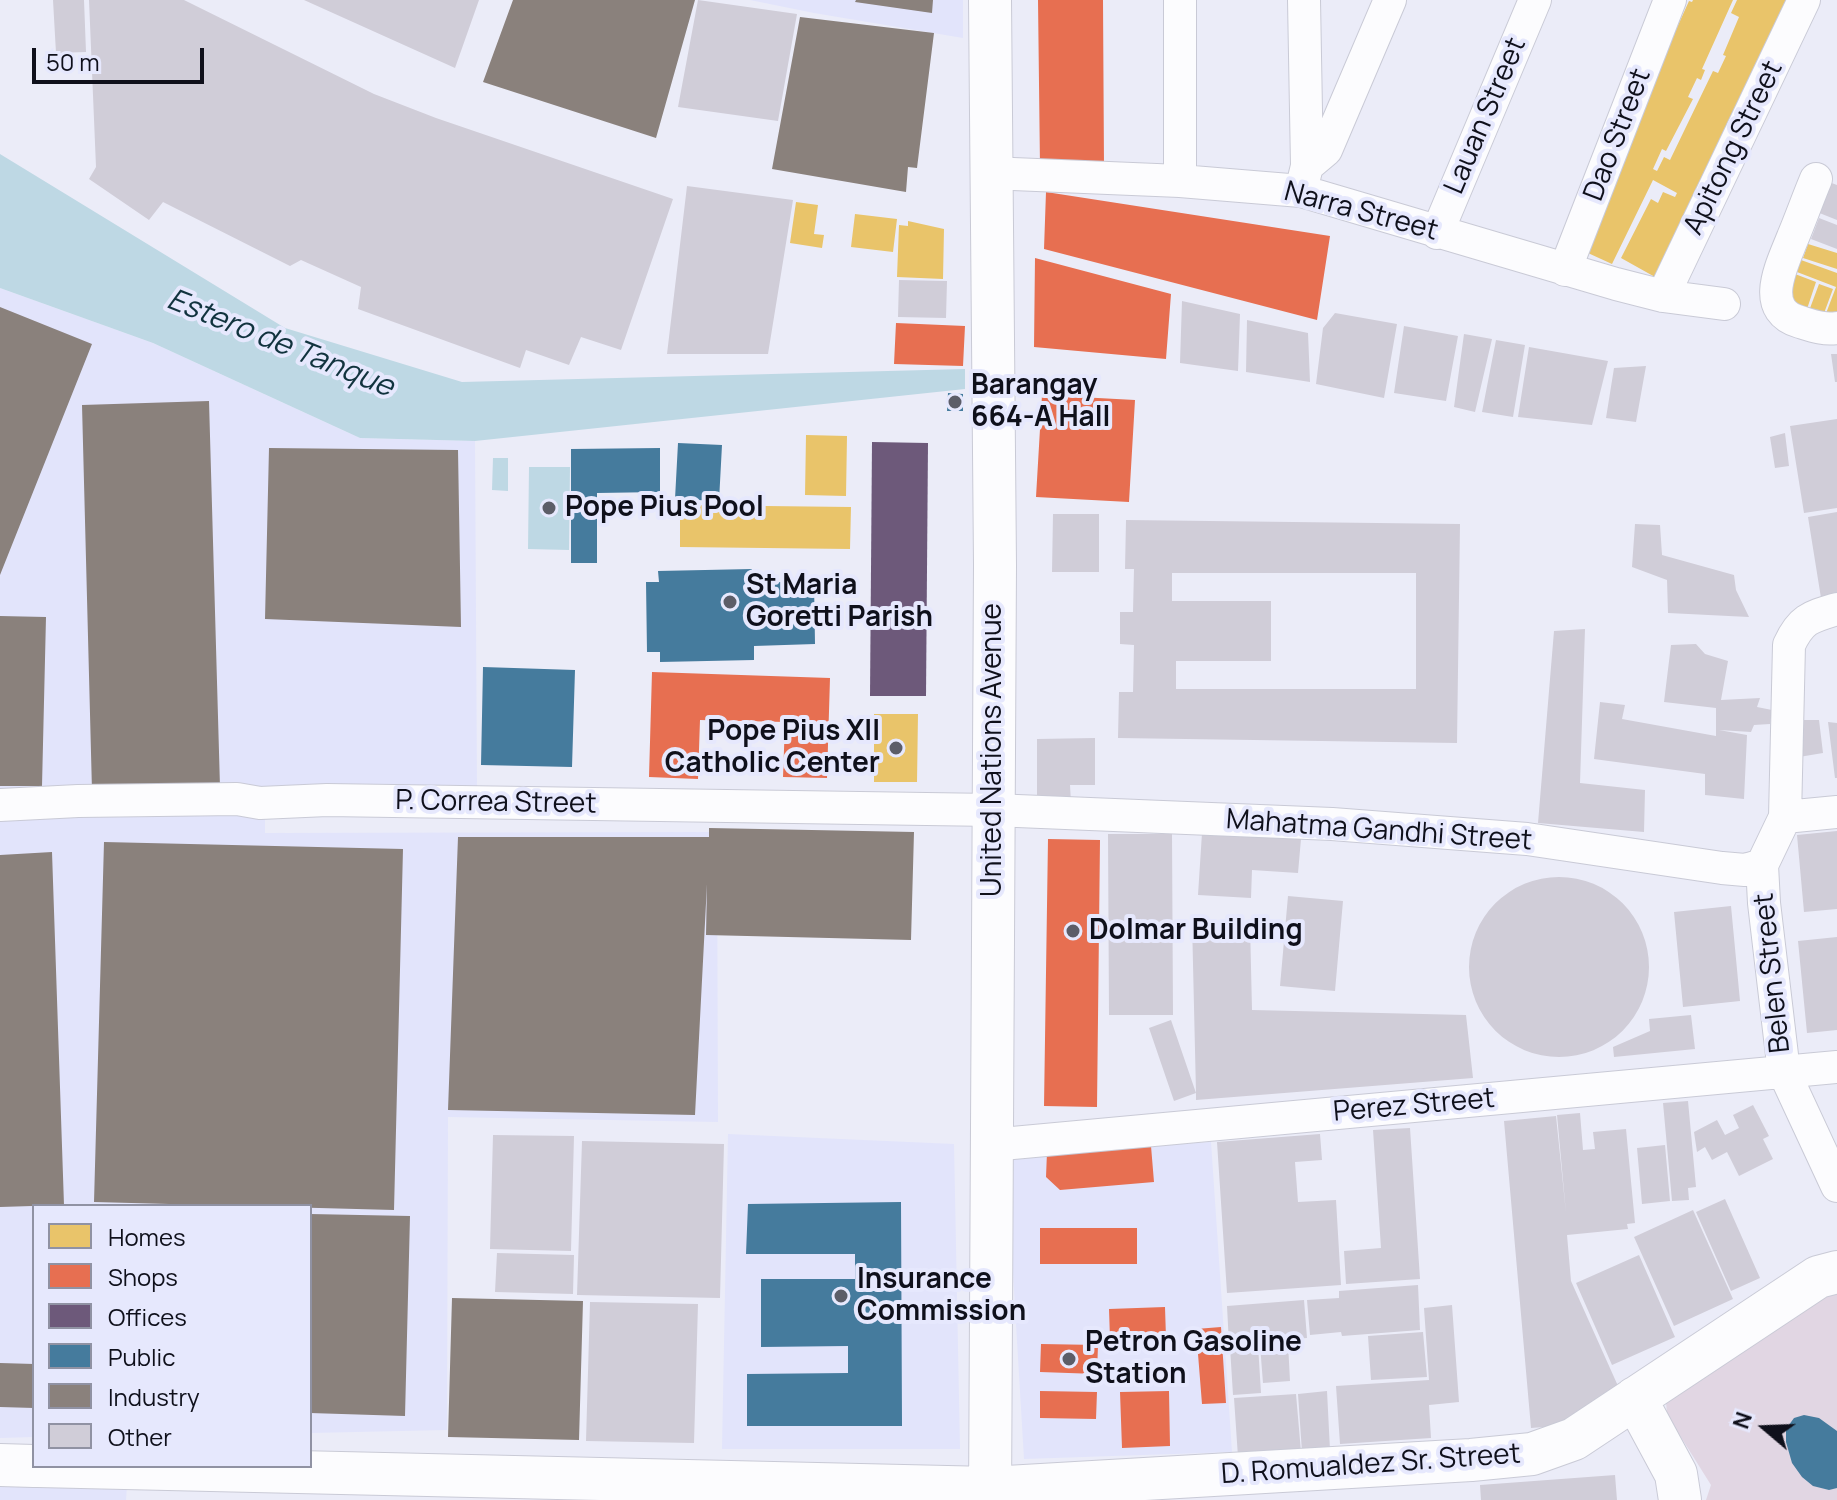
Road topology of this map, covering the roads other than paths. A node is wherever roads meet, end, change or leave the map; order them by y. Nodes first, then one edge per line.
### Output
1 (990, 0) edge
2 (1180, 0) edge
3 (1304, 0) edge
4 (1390, 0) edge
5 (1535, 0) edge
6 (1670, 0) edge
7 (1804, 0) edge
8 (989, 173) junction
9 (1304, 178) junction
10 (1816, 179) dead end
11 (1180, 181) junction
12 (1437, 233) junction
13 (1565, 270) junction
14 (1663, 296) junction
15 (1724, 304) dead end
16 (1837, 328) edge
17 (1824, 613) edge
18 (0, 805) edge
19 (993, 810) junction
20 (1837, 812) edge
21 (1785, 817) junction
22 (1762, 865) junction
23 (1837, 1067) edge
24 (1784, 1072) junction
25 (991, 1145) junction
26 (1837, 1186) edge
27 (1837, 1272) edge
28 (1635, 1398) junction
29 (0, 1465) edge
30 (32, 1466) edge
31 (104, 1468) edge
32 (990, 1494) edge
33 (1680, 1500) edge

1 - 8 main road, United Nations Avenue
2 - 11 street
3 - 9 street
4 - 9 street
5 - 12 street, Lauan Street
6 - 13 street, Dao Street
7 - 14 street, Apitong Street
8 - 11 street, Narra Street
8 - 19 main road, United Nations Avenue
9 - 11 street, Narra Street
9 - 12 street, Narra Street
10 - 16 street
12 - 13 street, Narra Street
13 - 14 street, Narra Street
14 - 15 street, Narra Street
17 - 21 street, Belen Street
18 - 19 street, P. Correa Street
19 - 22 street, Mahatma Gandhi Street
19 - 25 main road, United Nations Avenue
20 - 21 street
21 - 22 street, Belen Street
22 - 24 street, Belen Street
23 - 24 street, Perez Street
24 - 25 street, Perez Street
24 - 26 street, Belen Street
25 - 32 main road, United Nations Avenue
27 - 28 main road, D. Romualdez Sr. Street
28 - 32 main road, D. Romualdez Sr. Street
28 - 33 main road
29 - 30 main road, D. Romualdez Sr. Street
31 - 32 main road, D. Romualdez Sr. Street

